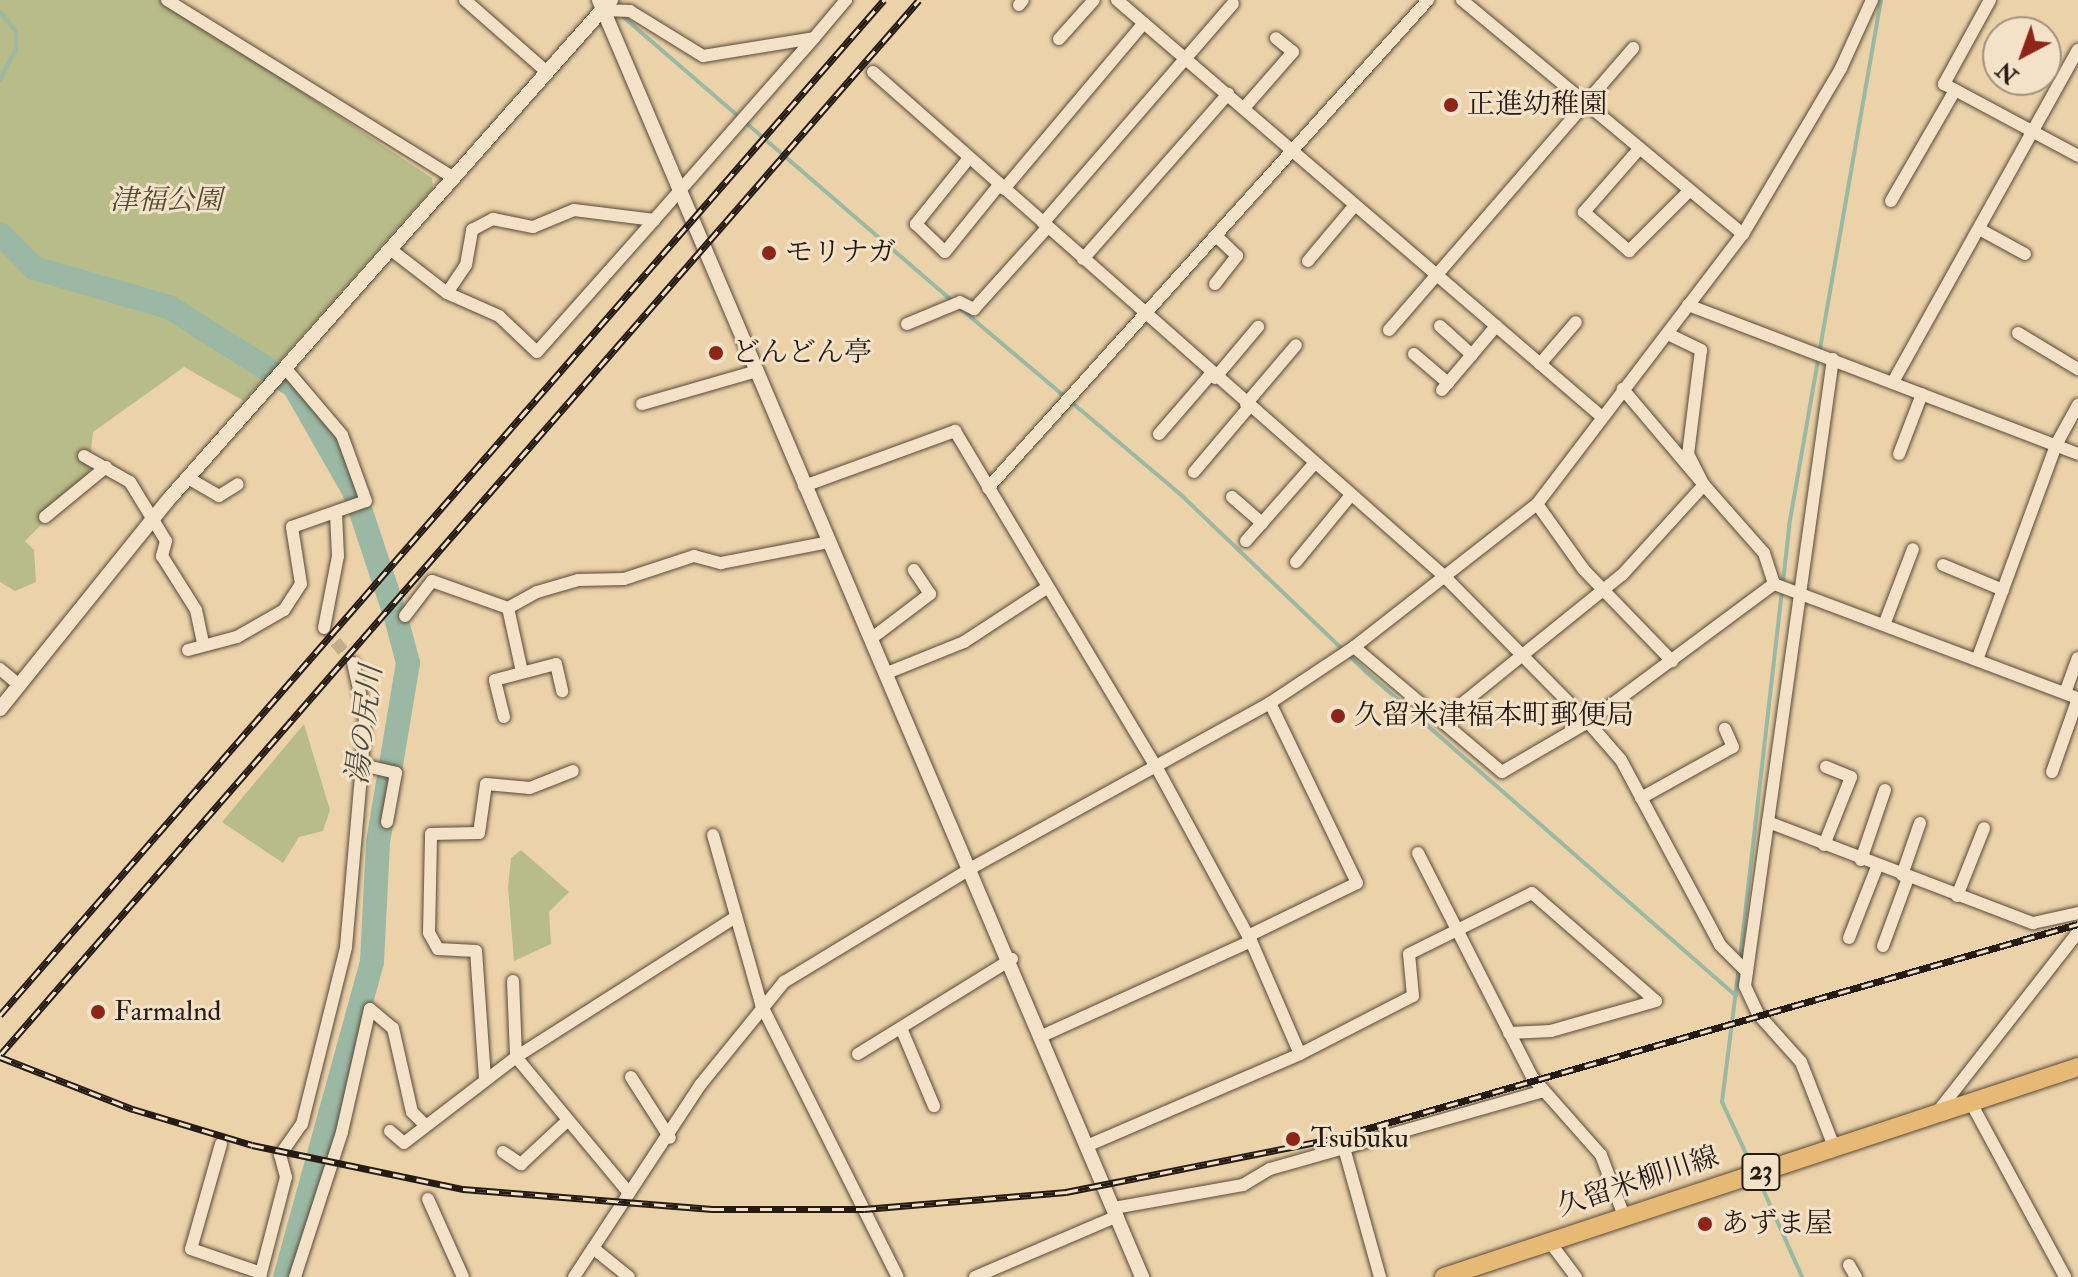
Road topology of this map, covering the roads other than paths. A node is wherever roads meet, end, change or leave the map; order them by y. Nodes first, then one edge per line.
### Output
1 (167, 0) edge
2 (465, 0) edge
3 (846, 0) edge
4 (1094, 0) edge
5 (1117, 0) edge
6 (1428, 0) edge
7 (1462, 0) edge
8 (1872, 0) edge
9 (1990, 0) edge
10 (605, 3) edge
11 (1233, 4) dead end
12 (184, 5) edge
13 (1144, 23) junction
14 (814, 38) junction
15 (1276, 38) dead end
16 (1059, 39) dead end
17 (1633, 48) dead end
18 (2078, 50) edge
19 (1186, 59) junction
20 (547, 72) junction
21 (873, 72) dead end
22 (1955, 90) junction
23 (1228, 94) junction
24 (1585, 105) junction
25 (1244, 108) junction
26 (2036, 133) junction
27 (1293, 149) junction
28 (1639, 149) junction
29 (2078, 156) edge
30 (969, 158) junction
31 (452, 177) junction
32 (1001, 187) junction
33 (680, 190) junction
34 (1690, 190) junction
35 (1891, 201) dead end
36 (1355, 205) junction
37 (654, 220) junction
38 (1045, 225) junction
39 (1981, 230) junction
40 (1743, 234) junction
41 (1216, 236) junction
42 (390, 249) junction
43 (2025, 254) dead end
44 (1083, 259) junction
45 (1308, 261) dead end
46 (1438, 277) junction
47 (1215, 284) dead end
48 (447, 293) junction
49 (1688, 305) junction
50 (1145, 317) junction
51 (1576, 322) dead end
52 (907, 324) dead end
53 (1440, 326) dead end
54 (1496, 326) junction
55 (1258, 327) dead end
56 (1389, 330) dead end
57 (2018, 333) dead end
58 (1668, 334) junction
59 (1296, 345) dead end
60 (1414, 354) dead end
61 (1472, 355) junction
62 (1833, 359) junction
63 (1540, 364) junction
64 (286, 369) junction
65 (2078, 369) edge
66 (757, 371) junction
67 (1213, 376) junction
68 (1893, 382) junction
69 (1623, 389) junction
70 (1922, 394) junction
71 (642, 404) dead end
72 (2078, 405) edge
73 (1248, 406) junction
74 (1602, 417) junction
75 (1159, 434) dead end
76 (2056, 445) junction
77 (1899, 454) dead end
78 (2078, 454) edge
79 (84, 456) dead end
80 (1314, 464) junction
81 (106, 467) junction
82 (1194, 472) dead end
83 (188, 478) junction
84 (238, 484) dead end
85 (1704, 485) junction
86 (804, 486) junction
87 (988, 488) junction
88 (1351, 495) junction
89 (1232, 497) dead end
90 (1537, 504) junction
91 (336, 513) junction
92 (45, 517) dead end
93 (152, 520) junction
94 (1262, 523) junction
95 (1246, 541) dead end
96 (829, 542) junction
97 (1913, 549) dead end
98 (1296, 562) dead end
99 (1943, 565) dead end
100 (914, 570) dead end
101 (1444, 576) junction
102 (1774, 584) junction
103 (1048, 587) junction
104 (1603, 590) junction
105 (2003, 590) junction
106 (1799, 592) junction
107 (508, 608) junction
108 (405, 616) dead end
109 (1884, 625) junction
110 (324, 628) dead end
111 (872, 638) junction
112 (203, 643) junction
113 (1354, 647) junction
114 (188, 650) dead end
115 (1523, 657) junction
116 (2078, 658) edge
117 (1977, 660) junction
118 (1672, 661) junction
119 (353, 663) tunnel mouth
120 (0, 669) edge
121 (522, 672) junction
122 (887, 673) junction
123 (20, 686) junction
124 (562, 691) dead end
125 (2065, 693) junction
126 (2078, 698) edge
127 (1270, 703) junction
128 (0, 709) edge
129 (504, 717) dead end
130 (1442, 720) junction
131 (1588, 722) junction
132 (1725, 729) dead end
133 (362, 765) junction
134 (1826, 767) dead end
135 (1158, 770) junction
136 (573, 771) dead end
137 (2052, 772) dead end
138 (1885, 790) dead end
139 (1641, 798) junction
140 (387, 822) dead end
141 (1768, 822) junction
142 (1920, 823) dead end
143 (1984, 828) dead end
144 (713, 835) dead end
145 (1824, 845) junction
146 (1418, 853) dead end
147 (1861, 860) junction
148 (973, 867) junction
149 (1877, 867) junction
150 (1905, 876) junction
151 (1957, 896) junction
152 (2078, 913) edge
153 (736, 917) junction
154 (1455, 928) junction
155 (2078, 932) edge
156 (1849, 938) dead end
157 (1249, 939) junction
158 (1883, 946) dead end
159 (1012, 959) junction
160 (1747, 972) junction
161 (513, 981) dead end
162 (761, 1004) junction
163 (901, 1028) junction
164 (1509, 1033) junction
165 (1044, 1035) junction
166 (858, 1054) dead end
167 (1300, 1054) junction
168 (516, 1057) junction
169 (2078, 1067) edge
170 (631, 1077) dead end
171 (485, 1079) junction
172 (1541, 1092) junction
173 (1970, 1101) junction
174 (934, 1106) dead end
175 (1936, 1114) junction
176 (568, 1120) junction
177 (423, 1123) junction
178 (390, 1131) dead end
179 (670, 1138) junction
180 (221, 1144) dead end
181 (1089, 1145) junction
182 (1344, 1148) junction
183 (1835, 1149) junction
184 (503, 1152) dead end
185 (629, 1193) junction
186 (428, 1199) dead end
187 (1115, 1212) junction
188 (1624, 1216) junction
189 (1549, 1241) junction
190 (593, 1248) junction
191 (260, 1275) edge
192 (295, 1277) edge
193 (463, 1277) edge
194 (574, 1277) edge
195 (629, 1277) edge
196 (898, 1277) edge
197 (975, 1277) edge
198 (1142, 1277) edge
199 (1380, 1277) edge
200 (1444, 1277) edge
201 (1576, 1277) edge
202 (2065, 1277) edge

1 - 12 street
2 - 20 street
3 - 14 street
4 - 16 street
5 - 13 street
6 - 27 street
7 - 24 street
8 - 40 street
9 - 22 street
10 - 14 street
10 - 20 street
10 - 33 street
11 - 19 street
12 - 31 street
13 - 19 street
13 - 32 street
14 - 33 street
15 - 25 street
17 - 24 street
18 - 26 street
19 - 23 street
19 - 38 street
20 - 31 street
21 - 30 street
22 - 26 street
22 - 35 street
23 - 25 street
23 - 44 street
24 - 28 street
24 - 46 street
25 - 27 street
26 - 29 street
26 - 39 street
27 - 36 street
27 - 41 street
28 - 34 street
28 - 34 street
30 - 32 street
30 - 32 street
31 - 42 street
32 - 38 street
33 - 37 street
33 - 66 street
34 - 40 street
36 - 45 street
36 - 46 street
37 - 48 street
37 - 48 street
38 - 44 street
38 - 52 street
39 - 43 street
39 - 68 street
40 - 49 street
41 - 47 street
41 - 50 street
42 - 48 street
42 - 64 street
44 - 50 street
46 - 54 street
46 - 56 street
49 - 58 street
49 - 62 street
50 - 67 street
50 - 87 street
51 - 63 street
53 - 61 street
54 - 61 street
54 - 63 street
55 - 67 street
57 - 65 street
58 - 69 street
58 - 85 street
59 - 73 street
60 - 61 street
62 - 68 street
62 - 106 street
63 - 74 street
64 - 83 street
64 - 91 street
66 - 71 street
66 - 86 street
67 - 73 street
67 - 75 street
68 - 70 street
69 - 74 street
69 - 85 street
70 - 76 street
70 - 77 street
72 - 76 street
73 - 80 street
73 - 82 street
74 - 90 street
76 - 78 street
76 - 105 street
79 - 81 street
80 - 88 street
80 - 94 street
81 - 92 street
81 - 93 street
83 - 84 street
83 - 93 street
85 - 102 street
85 - 104 street
86 - 87 street
86 - 96 street
87 - 103 street
88 - 98 street
88 - 101 street
89 - 94 street
90 - 101 street
90 - 104 street
91 - 110 street
91 - 112 street
93 - 112 street
93 - 123 street
94 - 95 street
96 - 107 street
96 - 111 street
97 - 109 street
99 - 105 street
100 - 111 street
101 - 113 street
101 - 115 street
102 - 106 street
102 - 118 street
103 - 122 street
103 - 135 street
104 - 115 street
104 - 118 street
105 - 117 street
106 - 109 street
106 - 141 street
107 - 108 street
107 - 121 street
109 - 117 street
111 - 122 street
112 - 114 street
113 - 127 street
113 - 130 street
115 - 130 street
115 - 131 street
116 - 125 street
117 - 125 street
118 - 131 street
119 - 133 street
120 - 123 street
121 - 124 street
121 - 129 street
122 - 148 street
123 - 128 street
125 - 126 street
126 - 137 street
127 - 135 street
127 - 157 street
130 - 131 street
131 - 139 street
132 - 139 street
133 - 140 street
133 - 191 street
134 - 145 street
135 - 148 street
135 - 157 street
136 - 171 street
138 - 147 street
139 - 160 street
141 - 145 street
141 - 160 street
142 - 150 street
143 - 151 street
144 - 153 street
145 - 147 street
146 - 154 street
147 - 149 street
148 - 159 street
148 - 162 street
149 - 150 street
149 - 156 street
150 - 151 street
150 - 158 street
151 - 152 street
153 - 162 street
153 - 168 street
154 - 164 street
154 - 164 street
154 - 167 street
155 - 175 street
157 - 165 street
157 - 167 street
159 - 163 street
159 - 165 street
160 - 183 street
161 - 168 street
162 - 179 street
162 - 196 street
163 - 166 street
163 - 174 street
164 - 172 street
165 - 181 street
167 - 181 street
168 - 171 street
168 - 176 street
169 - 173 main road, 久留米柳川線 / 23
170 - 179 street
171 - 177 street
172 - 182 street
172 - 188 street
173 - 175 main road, 久留米柳川線 / 23
173 - 202 street
175 - 183 main road, 久留米柳川線 / 23
176 - 184 street
176 - 185 street
177 - 178 street
177 - 192 street
179 - 185 street
180 - 191 street
181 - 187 street
182 - 187 street
182 - 199 street
183 - 188 main road, 久留米柳川線 / 23
185 - 190 street
186 - 193 street
187 - 197 street
187 - 198 street
188 - 189 main road, 久留米柳川線 / 23
189 - 200 main road, 久留米柳川線 / 23
189 - 201 street
190 - 194 street
190 - 195 street

